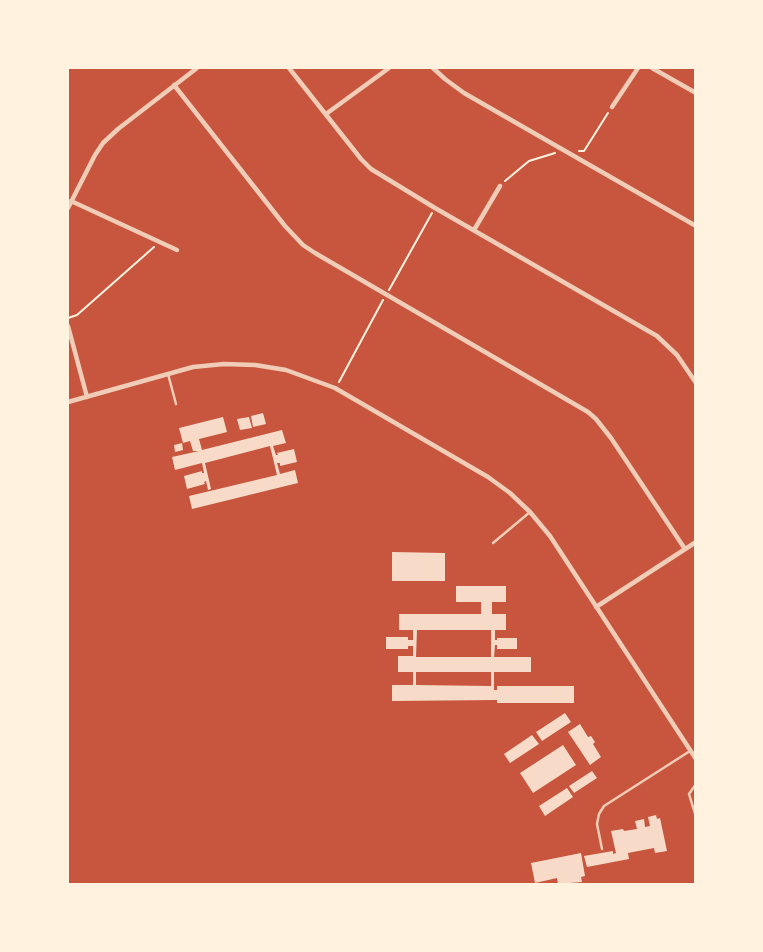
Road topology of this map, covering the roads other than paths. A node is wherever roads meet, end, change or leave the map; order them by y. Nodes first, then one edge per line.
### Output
1 (197, 68) edge
2 (289, 68) edge
3 (389, 68) edge
4 (433, 68) edge
5 (638, 68) edge
6 (652, 68) edge
7 (174, 85) junction
8 (696, 93) edge
9 (612, 107) dead end
10 (326, 114) junction
11 (500, 186) dead end
12 (71, 200) junction
13 (68, 208) edge
14 (696, 226) edge
15 (474, 230) junction
16 (177, 250) dead end
17 (68, 326) edge
18 (168, 374) junction
19 (696, 383) edge
20 (87, 397) junction
21 (68, 402) edge
22 (176, 404) dead end
23 (530, 512) junction
24 (696, 542) edge
25 (493, 543) dead end
26 (684, 549) junction
27 (596, 607) junction
28 (690, 751) junction
29 (696, 759) edge
30 (696, 784) edge
31 (696, 817) edge
32 (602, 849) dead end

1 - 7 street
2 - 10 street
3 - 10 street
4 - 14 street
5 - 9 street
6 - 8 street
7 - 12 street
7 - 26 street
10 - 15 street
11 - 15 street
12 - 13 street
12 - 16 street
15 - 19 street
17 - 20 street
18 - 20 street
18 - 22 lane
18 - 23 street
20 - 21 street
23 - 25 lane
23 - 27 street
24 - 26 street
26 - 27 street
27 - 28 street
28 - 29 street
28 - 32 lane
30 - 31 lane

